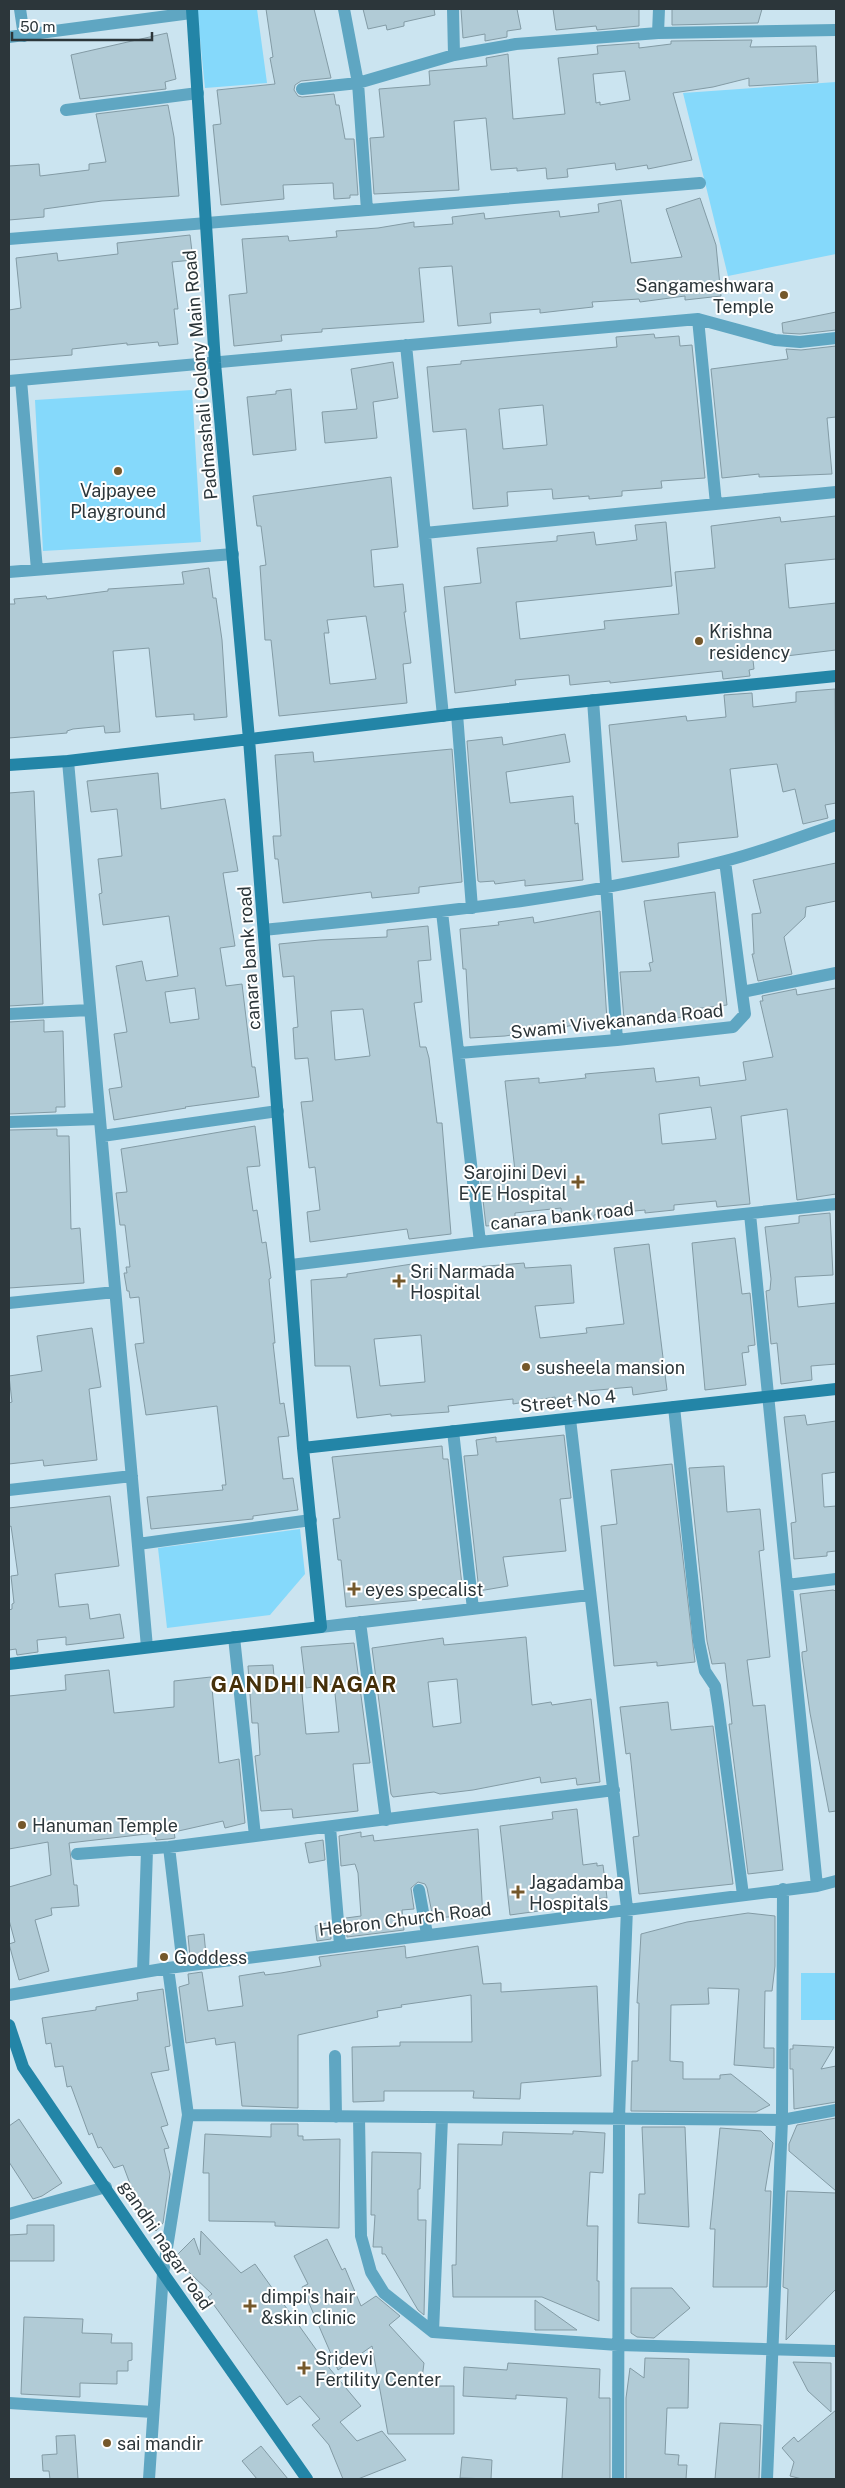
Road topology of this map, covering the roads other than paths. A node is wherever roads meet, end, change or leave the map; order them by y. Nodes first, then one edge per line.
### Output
1 (20, 9) edge
2 (344, 9) edge
3 (453, 9) edge
4 (659, 9) edge
5 (191, 11) edge
6 (836, 30) edge
7 (658, 33) junction
8 (24, 36) junction
9 (9, 37) edge
10 (454, 55) junction
11 (358, 83) junction
12 (302, 89) dead end
13 (198, 93) junction
14 (66, 110) dead end
15 (700, 183) dead end
16 (367, 210) junction
17 (205, 223) junction
18 (9, 239) edge
19 (698, 319) junction
20 (836, 338) edge
21 (406, 345) junction
22 (215, 364) junction
23 (15, 380) edge
24 (836, 492) edge
25 (716, 504) junction
26 (425, 533) junction
27 (233, 554) junction
28 (37, 570) junction
29 (9, 572) edge
30 (836, 676) edge
31 (593, 700) junction
32 (457, 714) junction
33 (443, 716) junction
34 (249, 739) junction
35 (68, 761) junction
36 (9, 765) edge
37 (836, 825) edge
38 (725, 861) junction
39 (608, 887) junction
40 (472, 908) junction
41 (442, 912) junction
42 (264, 930) junction
43 (836, 972) edge
44 (742, 992) junction
45 (90, 1010) junction
46 (9, 1014) edge
47 (617, 1040) junction
48 (459, 1053) junction
49 (278, 1111) junction
50 (100, 1119) junction
51 (9, 1122) edge
52 (102, 1136) junction
53 (836, 1204) edge
54 (750, 1214) junction
55 (480, 1242) junction
56 (291, 1265) junction
57 (116, 1292) junction
58 (9, 1303) edge
59 (836, 1389) edge
60 (768, 1397) junction
61 (674, 1407) junction
62 (570, 1419) junction
63 (453, 1431) junction
64 (303, 1448) junction
65 (132, 1476) junction
66 (9, 1490) edge
67 (311, 1520) junction
68 (138, 1544) junction
69 (836, 1579) edge
70 (787, 1585) junction
71 (589, 1595) junction
72 (472, 1609) junction
73 (360, 1622) junction
74 (321, 1627) junction
75 (234, 1637) junction
76 (147, 1647) junction
77 (9, 1664) edge
78 (614, 1790) junction
79 (386, 1820) junction
80 (330, 1827) junction
81 (255, 1836) junction
82 (169, 1847) junction
83 (146, 1850) junction
84 (77, 1854) dead end
85 (836, 1881) edge
86 (817, 1886) junction
87 (783, 1889) junction
88 (419, 1890) dead end
89 (743, 1895) junction
90 (627, 1908) junction
91 (426, 1934) junction
92 (340, 1945) junction
93 (183, 1966) junction
94 (168, 1968) junction
95 (143, 1972) junction
96 (9, 1995) edge
97 (9, 2025) edge
98 (335, 2056) dead end
99 (836, 2110) edge
100 (188, 2115) junction
101 (336, 2117) junction
102 (359, 2117) junction
103 (442, 2118) junction
104 (619, 2118) junction
105 (782, 2120) junction
106 (106, 2187) junction
107 (9, 2214) edge
108 (163, 2274) junction
109 (433, 2332) junction
110 (618, 2345) junction
111 (774, 2350) junction
112 (836, 2351) edge
113 (9, 2403) edge
114 (153, 2412) junction
115 (149, 2479) edge
116 (307, 2479) edge
117 (618, 2479) edge
118 (767, 2479) edge

1 - 8 street
2 - 11 street
3 - 10 street
4 - 7 street
5 - 8 street
5 - 13 street, Padmashali Colony Main Road
6 - 7 street
7 - 10 street
8 - 9 street
10 - 11 street
11 - 12 street
11 - 16 street
13 - 14 street
13 - 17 street, Padmashali Colony Main Road
15 - 16 street
16 - 17 street
17 - 18 street
17 - 22 street, Padmashali Colony Main Road
19 - 20 street
19 - 21 street
19 - 25 street
21 - 22 street
21 - 26 street
22 - 23 street
22 - 27 street, Padmashali Colony Main Road
23 - 28 street
24 - 25 street
25 - 26 street
26 - 33 street
27 - 28 street
27 - 34 street, Padmashali Colony Main Road
28 - 29 street
30 - 31 street
31 - 32 street
31 - 39 street
32 - 33 street
32 - 40 street
33 - 34 street
34 - 35 street
34 - 42 street, canara bank road
35 - 36 street
35 - 45 street
37 - 38 street
38 - 39 street
38 - 44 street
39 - 40 street
39 - 47 street
40 - 41 street
41 - 42 street
41 - 48 street
42 - 49 street, canara bank road
43 - 44 street, Swami Vivekananda Road
44 - 47 street, Swami Vivekananda Road
45 - 46 street
45 - 50 street
47 - 48 street, Swami Vivekananda Road
48 - 55 street
49 - 52 street
49 - 56 street, canara bank road
50 - 51 street
50 - 52 street
52 - 57 street
53 - 54 street, canara bank road
54 - 55 street, canara bank road
54 - 60 street
55 - 56 street, canara bank road
56 - 64 street, canara bank road
57 - 58 street
57 - 65 street
59 - 60 street, Street No 4
60 - 61 street, Street No 4
60 - 70 street
61 - 62 street, Street No 4
61 - 89 street
62 - 63 street, Street No 4
62 - 71 street
63 - 64 street, Street No 4
63 - 72 street
64 - 67 street, canara bank road
65 - 66 street
65 - 68 street
67 - 68 street
67 - 74 street, canara bank road
68 - 76 street
69 - 70 street
70 - 86 street
71 - 72 street
71 - 78 street
72 - 73 street
73 - 74 street
73 - 79 street
74 - 75 street
75 - 76 street
75 - 81 street
76 - 77 street
78 - 79 street
78 - 90 street
79 - 80 street
80 - 81 street
80 - 92 street
81 - 82 street
82 - 83 street
82 - 93 street
83 - 84 street
83 - 95 street
85 - 86 street, Hebron Church Road
86 - 87 street, Hebron Church Road
87 - 89 street, Hebron Church Road
87 - 105 street
88 - 91 street
89 - 90 street, Hebron Church Road
90 - 91 street, Hebron Church Road
90 - 104 street
91 - 92 street, Hebron Church Road
92 - 93 street, Hebron Church Road
93 - 94 street, Hebron Church Road
94 - 95 street, Hebron Church Road
94 - 100 street
95 - 96 street, Hebron Church Road
97 - 106 street, gandhi nagar road
98 - 101 street
99 - 105 street
100 - 101 street
100 - 108 street
101 - 102 street
102 - 103 street
102 - 109 street
103 - 104 street
103 - 109 street
104 - 105 street
104 - 110 street
105 - 111 street
106 - 107 street
106 - 108 street, gandhi nagar road
108 - 114 street
108 - 116 street, gandhi nagar road
109 - 110 street
110 - 111 street
110 - 117 street
111 - 112 street
111 - 118 street
113 - 114 street
114 - 115 street

